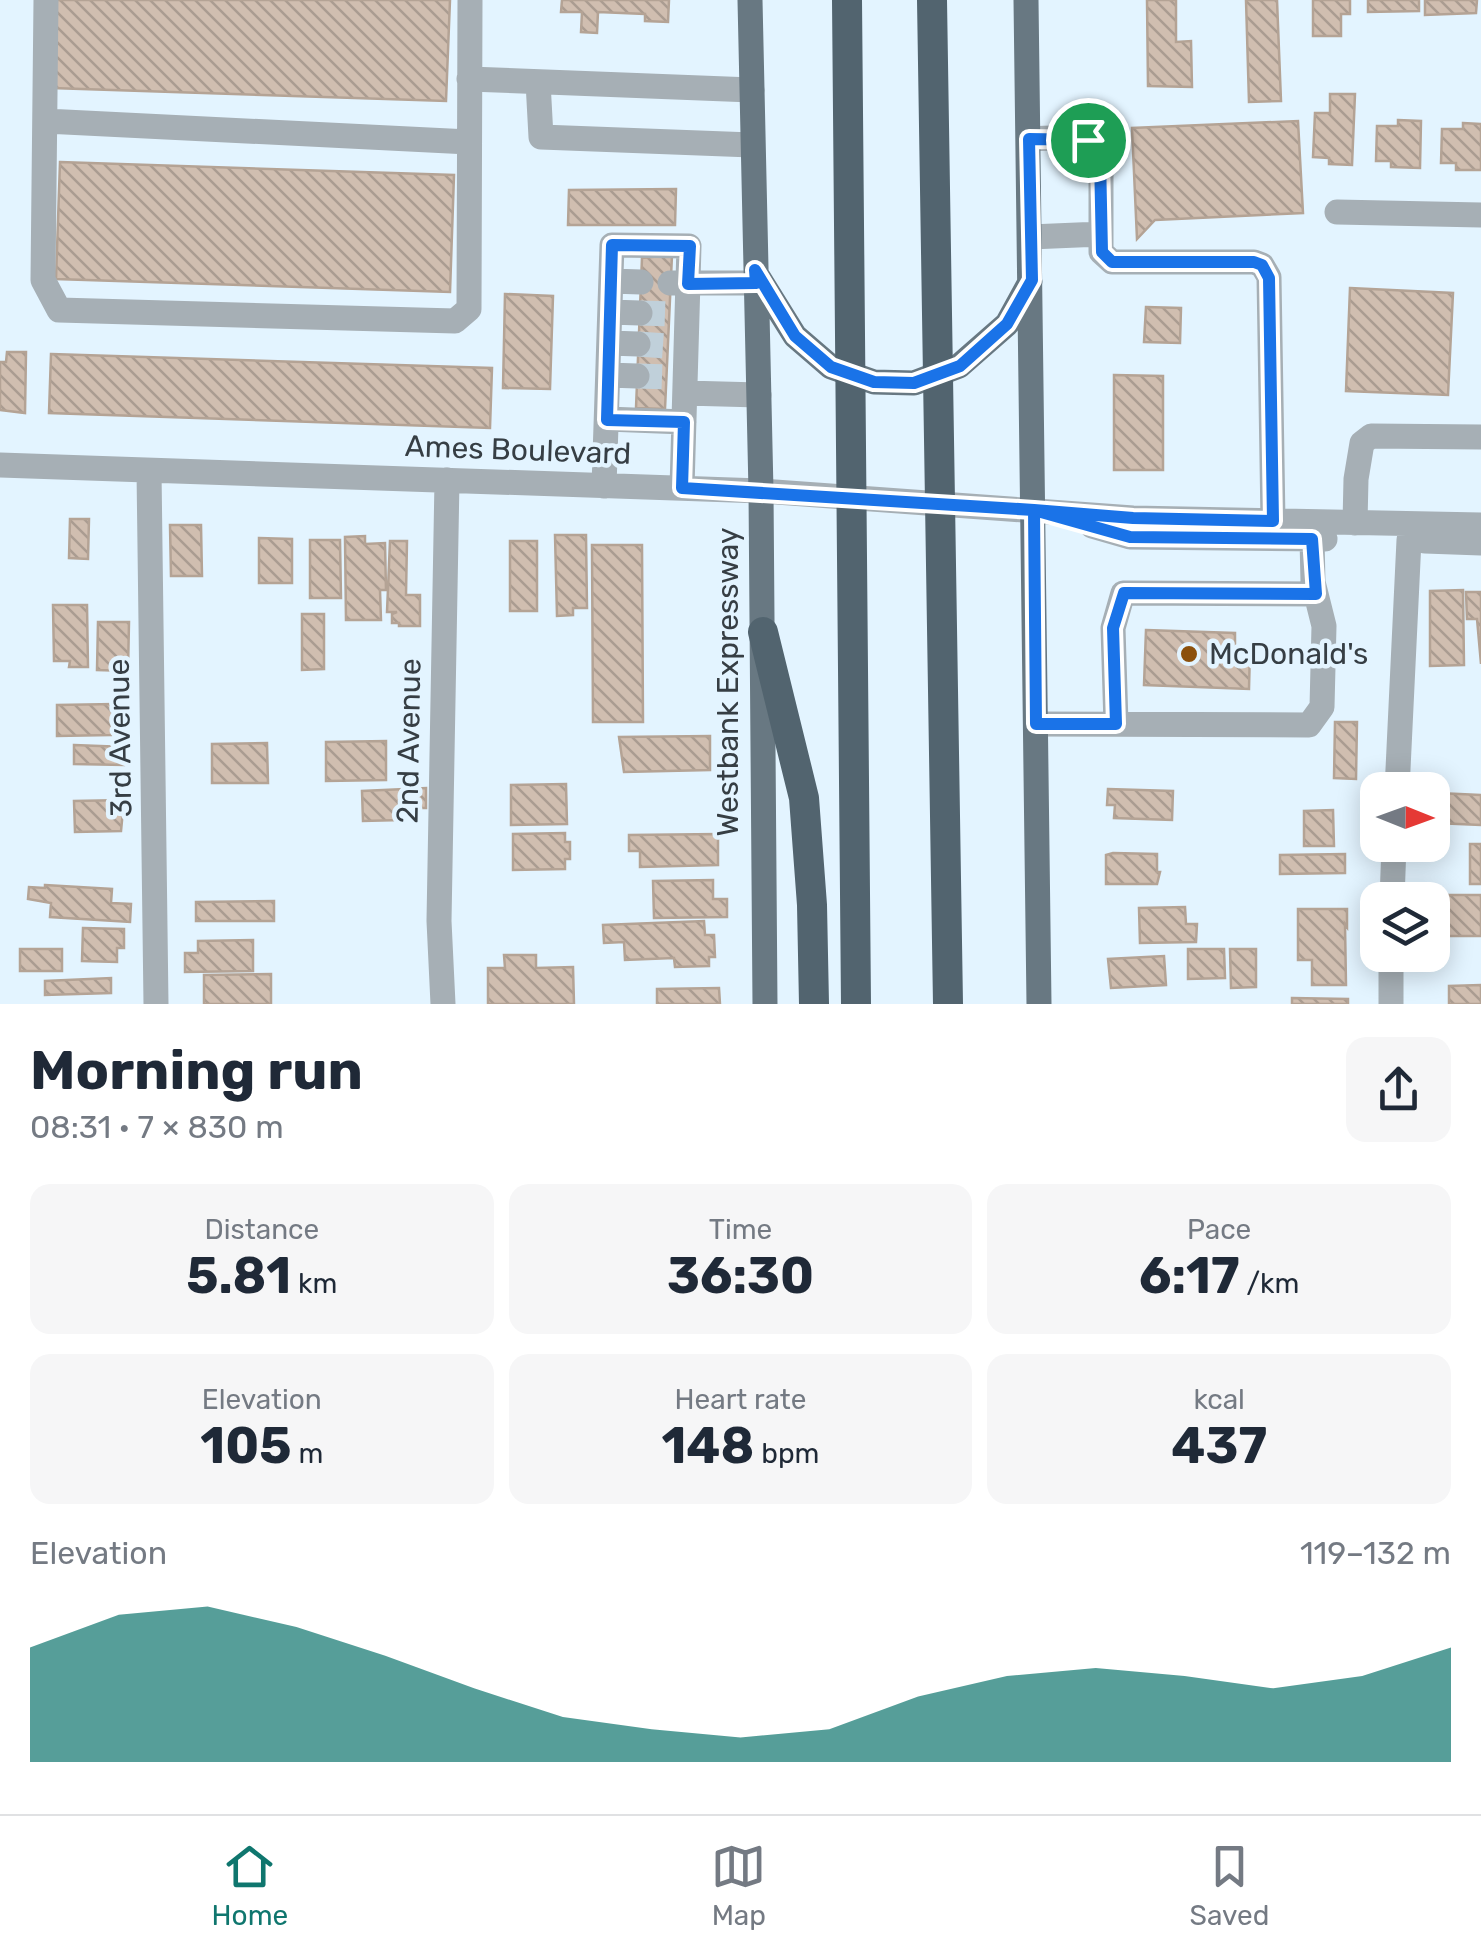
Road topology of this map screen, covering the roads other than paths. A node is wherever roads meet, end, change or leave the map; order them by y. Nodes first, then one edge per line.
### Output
1 (46, 0) edge
2 (470, 0) edge
3 (750, 0) edge
4 (847, 0) edge
5 (932, 0) edge
6 (1026, 0) edge
7 (469, 79) junction
8 (538, 82) junction
9 (752, 90) junction
10 (45, 121) junction
11 (1029, 139) junction
12 (469, 142) junction
13 (752, 145) junction
14 (1337, 212) dead end
15 (1481, 215) edge
16 (1101, 234) junction
17 (1030, 237) junction
18 (755, 277) junction
19 (1032, 280) junction
20 (611, 281) junction
21 (641, 282) tunnel mouth
22 (679, 283) junction
23 (610, 312) junction
24 (640, 313) tunnel mouth
25 (609, 343) junction
26 (638, 344) tunnel mouth
27 (608, 376) junction
28 (637, 376) tunnel mouth
29 (679, 383) junction
30 (758, 395) junction
31 (607, 420) junction
32 (684, 422) junction
33 (1481, 437) edge
34 (0, 465) edge
35 (149, 471) junction
36 (446, 480) junction
37 (604, 486) junction
38 (682, 488) junction
39 (761, 491) junction
40 (1034, 510) junction
41 (1273, 521) junction
42 (1355, 522) junction
43 (1481, 525) edge
44 (1312, 539) junction
45 (1409, 540) junction
46 (1481, 543) edge
47 (1316, 594) junction
48 (763, 632) junction
49 (1036, 724) junction
50 (1116, 724) junction
51 (1398, 772) edge
52 (1391, 972) edge
53 (156, 1004) edge
54 (443, 1004) edge
55 (765, 1004) edge
56 (814, 1004) edge
57 (856, 1004) edge
58 (948, 1004) edge
59 (1039, 1004) edge
60 (1391, 1004) edge

1 - 10 street
2 - 7 street
3 - 9 main road, Westbank Expressway
4 - 57 highway, bridge
5 - 58 highway, bridge
6 - 11 main road
7 - 8 street
7 - 12 street
8 - 9 street
8 - 13 street
9 - 13 main road, Westbank Expressway
10 - 12 street
10 - 12 street
11 - 16 street
11 - 17 main road
13 - 18 main road, Westbank Expressway
14 - 15 street
16 - 17 street
16 - 41 street
17 - 19 main road
18 - 19 main road
18 - 22 street
18 - 30 main road, Westbank Expressway
19 - 40 main road
20 - 21 street
20 - 22 street
20 - 23 street
22 - 29 street
23 - 24 street
23 - 25 street
25 - 26 street
25 - 27 street
27 - 28 street
27 - 31 street
29 - 30 street
29 - 32 street
30 - 39 main road, Westbank Expressway
31 - 32 street
31 - 37 street
32 - 38 street
33 - 42 street
34 - 35 street, Ames Boulevard
35 - 36 street, Ames Boulevard
35 - 53 street, 3rd Avenue
36 - 37 street, Ames Boulevard
36 - 54 street, 2nd Avenue
37 - 38 street, Ames Boulevard
38 - 39 street, Ames Boulevard
39 - 40 street, Ames Boulevard
39 - 48 main road, Westbank Expressway
40 - 41 street, Ames Boulevard
40 - 44 street, Ames Boulevard
40 - 49 main road
41 - 42 street, Ames Boulevard
42 - 43 street, Ames Boulevard
44 - 45 street, Ames Boulevard
44 - 47 street
45 - 46 street, Ames Boulevard
45 - 51 street
47 - 50 street
47 - 50 street
48 - 55 main road, Westbank Expressway
48 - 56 highway
49 - 50 street
49 - 59 main road
52 - 60 street

